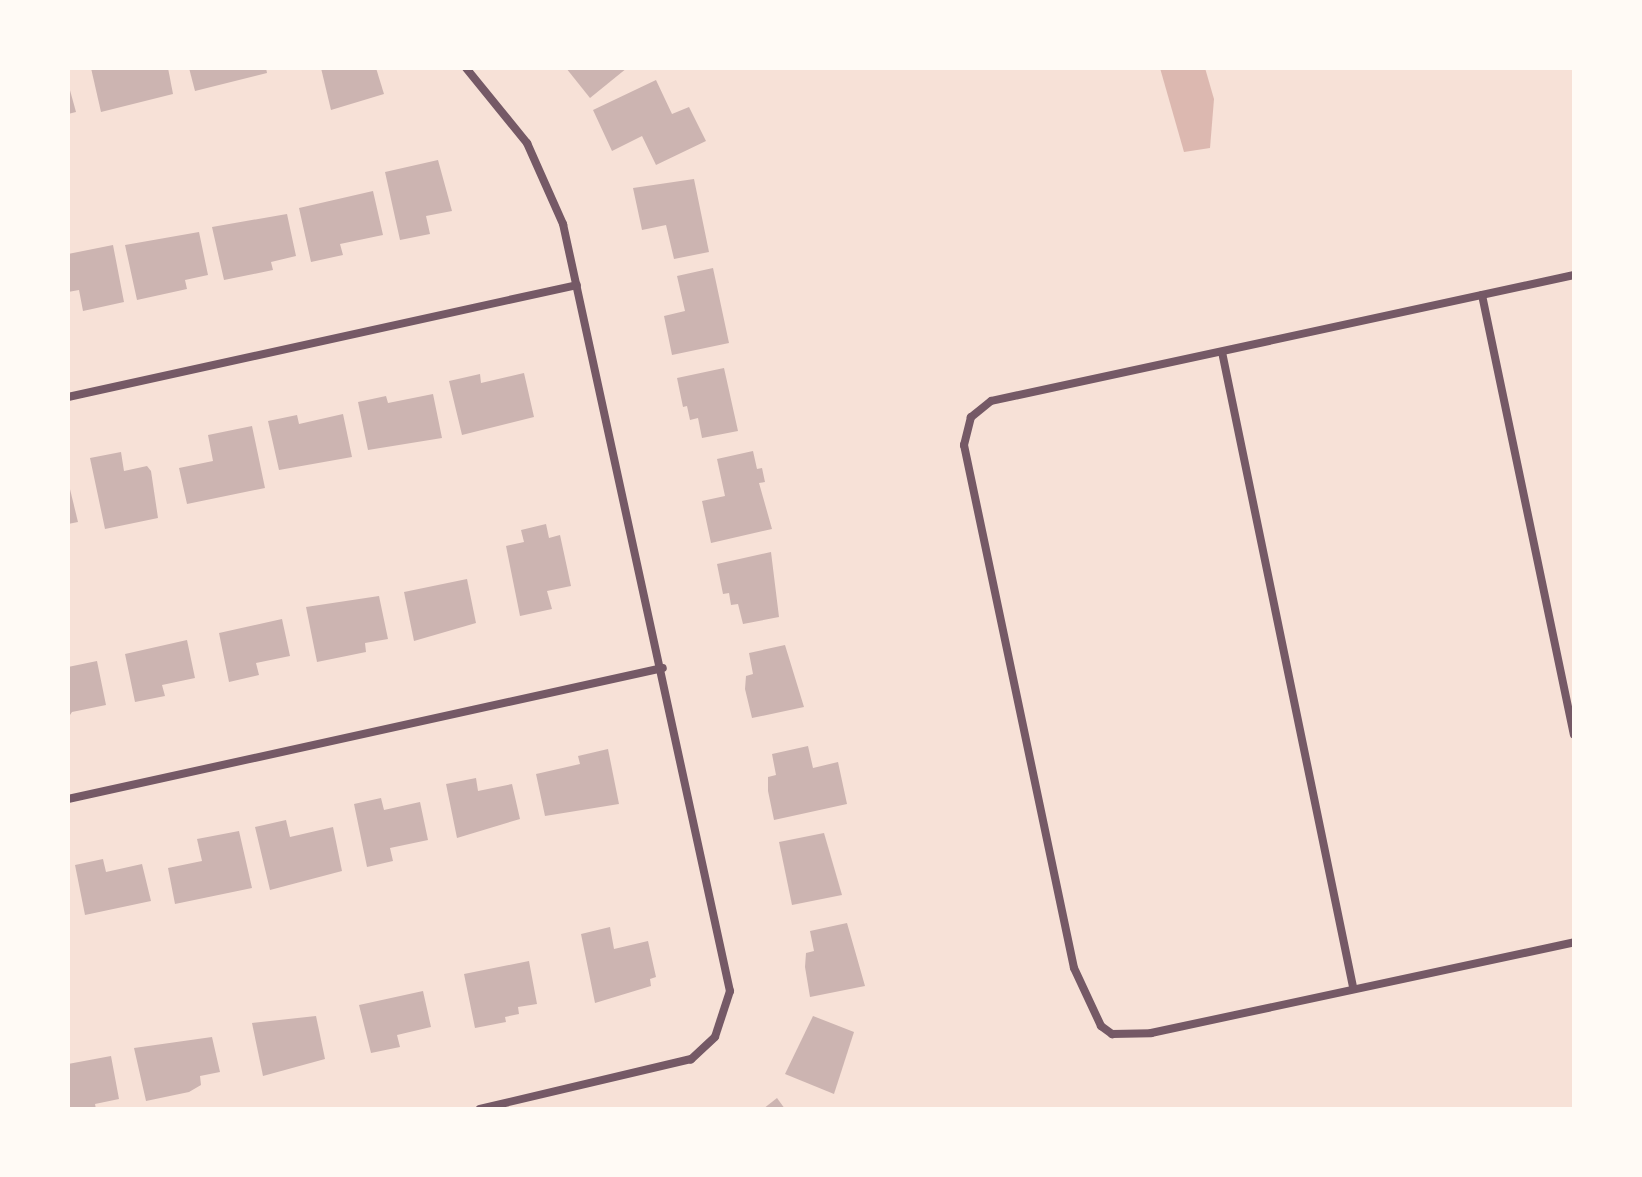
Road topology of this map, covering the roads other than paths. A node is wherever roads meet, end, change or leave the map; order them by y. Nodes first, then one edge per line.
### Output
1 (466, 68) edge
2 (1574, 275) edge
3 (577, 285) junction
4 (1482, 295) junction
5 (1222, 352) junction
6 (68, 397) edge
7 (663, 668) junction
8 (1574, 734) edge
9 (68, 799) edge
10 (1574, 942) edge
11 (1353, 987) junction
12 (480, 1109) edge

1 - 3 street
2 - 4 street
3 - 6 street
3 - 7 street
4 - 5 street
4 - 8 street
5 - 11 street
5 - 11 street
7 - 9 street
7 - 12 street
10 - 11 street

